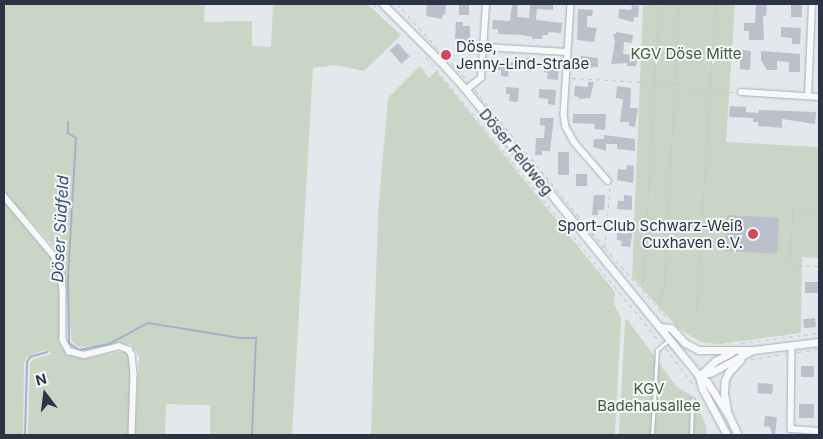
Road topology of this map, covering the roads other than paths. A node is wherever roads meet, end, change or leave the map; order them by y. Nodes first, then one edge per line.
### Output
1 (486, 4) edge
2 (571, 4) edge
3 (812, 4) edge
4 (381, 7) edge
5 (484, 47) junction
6 (567, 52) junction
7 (469, 87) junction
8 (741, 92) road end
9 (808, 96) junction
10 (819, 97) edge
11 (608, 181) road end
12 (4, 196) edge
13 (661, 327) junction
14 (671, 338) junction
15 (819, 342) edge
16 (740, 346) junction
17 (792, 349) junction
18 (753, 350) junction
19 (699, 376) junction
20 (692, 400) dead end
21 (728, 414) junction
22 (816, 432) edge
23 (132, 435) edge
24 (652, 435) edge
25 (691, 435) edge
26 (727, 435) edge
27 (738, 435) edge

1 - 5 street
2 - 6 street
3 - 9 street
4 - 7 street, Döser Feldweg
5 - 6 street
5 - 7 street
6 - 11 street
7 - 13 street, Döser Feldweg
8 - 9 street
9 - 10 street
12 - 23 street
13 - 14 street, Döser Feldweg
13 - 16 street
14 - 19 street, Döser Feldweg
14 - 24 lane
15 - 17 street
16 - 18 street
16 - 19 street
17 - 18 street
17 - 22 street
18 - 19 street
18 - 21 street
19 - 21 street
19 - 26 street
20 - 25 lane
21 - 27 street

